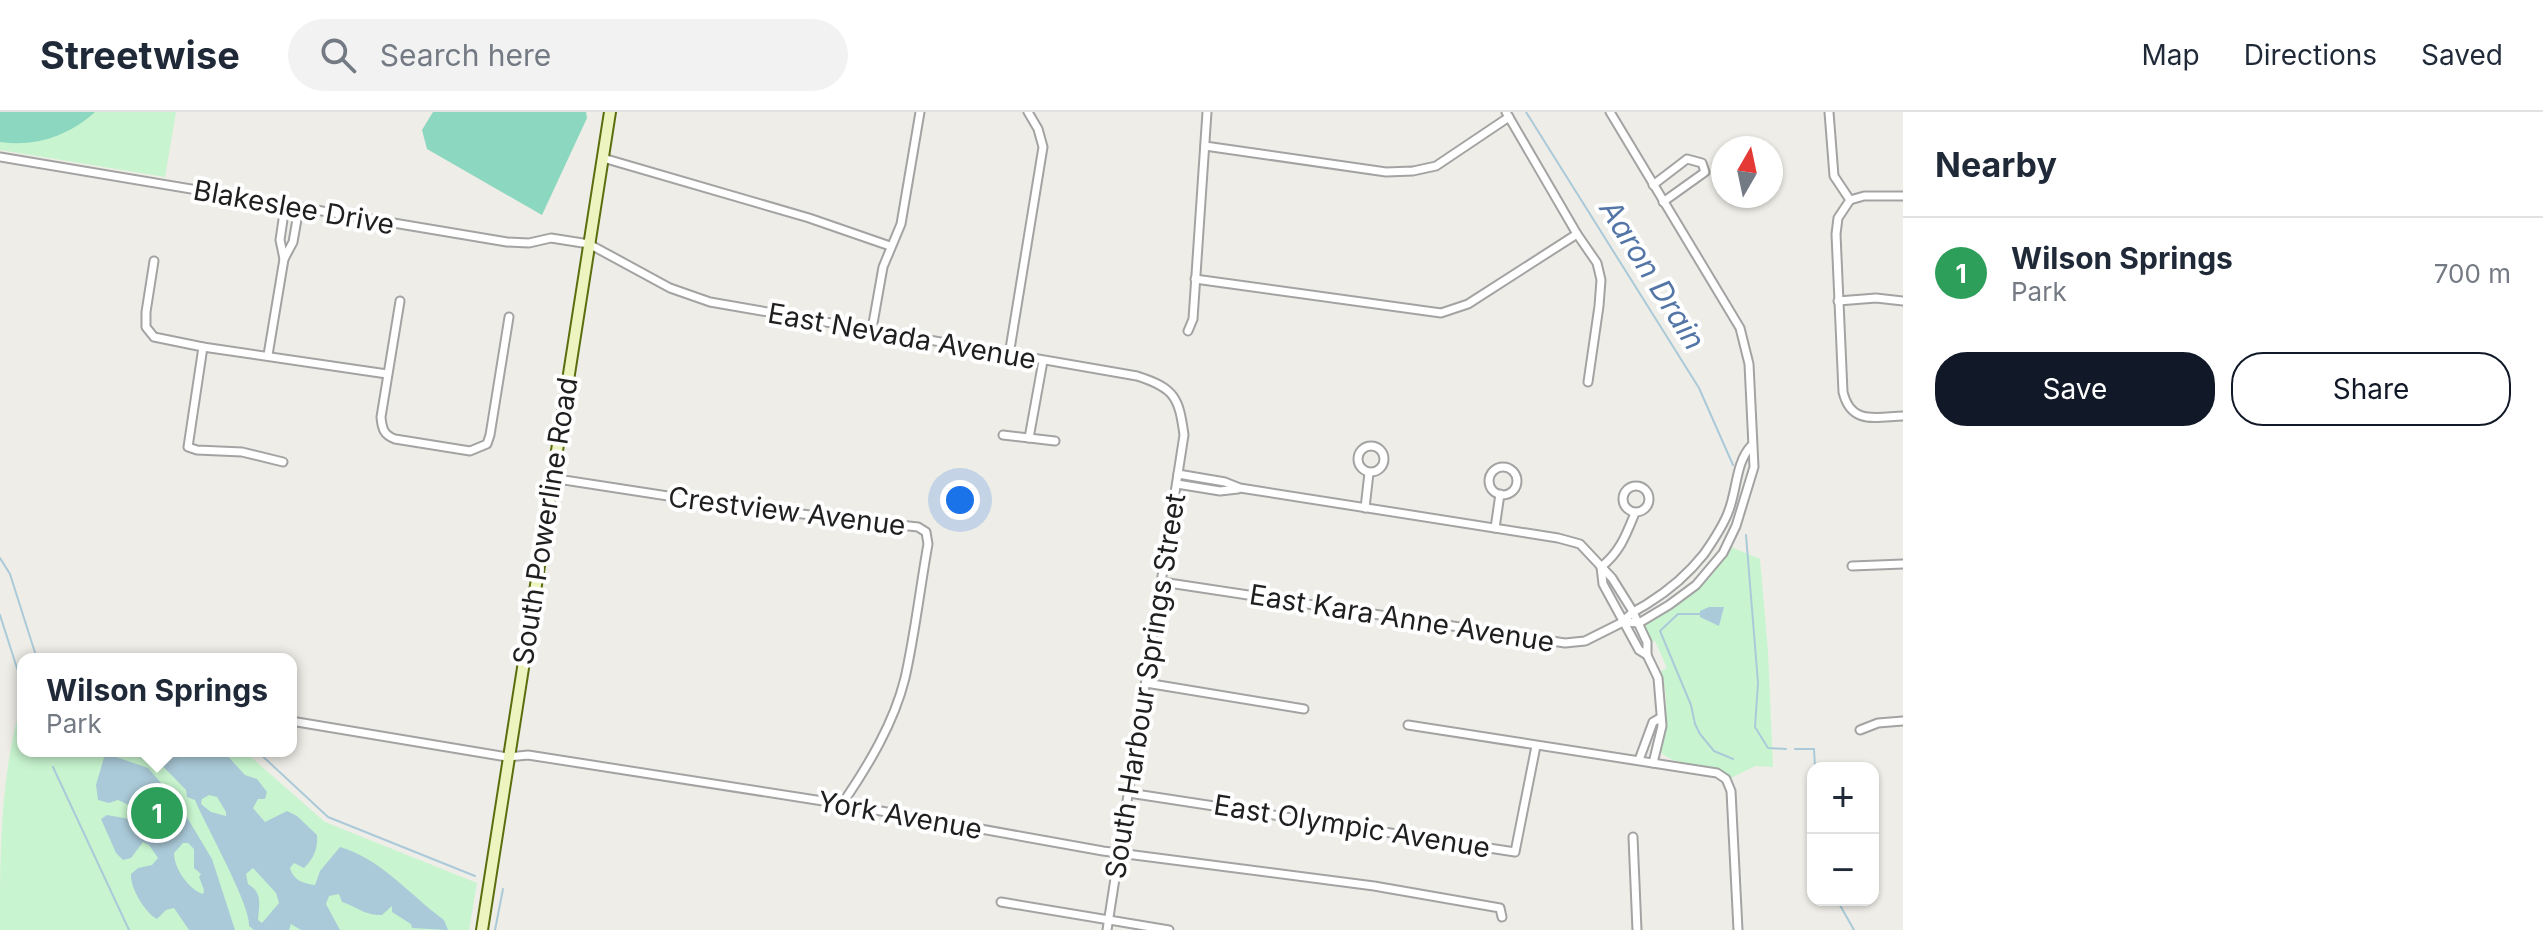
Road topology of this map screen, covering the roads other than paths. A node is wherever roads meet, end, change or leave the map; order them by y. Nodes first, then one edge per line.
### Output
1 (610, 112) edge
2 (920, 112) edge
3 (1028, 112) edge
4 (1207, 112) edge
5 (1610, 112) edge
6 (1829, 112) edge
7 (1508, 114) edge
8 (1205, 146) junction
9 (0, 157) edge
10 (603, 158) junction
11 (1653, 185) junction
12 (1903, 196) edge
13 (1850, 200) junction
14 (1663, 202) junction
15 (285, 206) junction
16 (299, 208) junction
17 (1577, 234) junction
18 (589, 244) junction
19 (890, 246) junction
20 (284, 259) junction
21 (154, 261) dead end
22 (1195, 279) junction
23 (400, 301) dead end
24 (1838, 301) junction
25 (1903, 301) edge
26 (509, 317) dead end
27 (872, 329) junction
28 (1188, 331) dead end
29 (203, 347) junction
30 (268, 355) junction
31 (1009, 355) junction
32 (1043, 361) junction
33 (387, 374) junction
34 (1588, 382) dead end
35 (1903, 416) edge
36 (1003, 435) dead end
37 (1029, 438) junction
38 (1055, 441) dead end
39 (1183, 443) joint
40 (1751, 446) junction
41 (283, 462) dead end
42 (1369, 473) dead end
43 (1178, 474) junction
44 (551, 478) junction
45 (1177, 484) junction
46 (1240, 488) junction
47 (1500, 494) junction
48 (1365, 508) junction
49 (1635, 513) dead end
50 (1495, 528) junction
51 (1903, 564) edge
52 (1852, 566) dead end
53 (1601, 567) junction
54 (1162, 582) junction
55 (1632, 610) junction
56 (1623, 622) junction
57 (1639, 623) junction
58 (1647, 655) junction
59 (1146, 683) junction
60 (1304, 709) dead end
61 (1660, 718) junction
62 (1903, 721) edge
63 (297, 722) edge
64 (1408, 725) dead end
65 (1860, 730) dead end
66 (1536, 746) junction
67 (507, 757) junction
68 (1639, 760) junction
69 (1653, 763) junction
70 (1129, 793) junction
71 (842, 804) junction
72 (1633, 837) dead end
73 (1120, 853) junction
74 (1001, 902) dead end
75 (1502, 917) dead end
76 (1109, 920) junction
77 (482, 930) edge
78 (1107, 930) edge
79 (1169, 930) edge
80 (1637, 930) edge
81 (1738, 930) edge

1 - 10 street, South Powerline Road
2 - 19 street
3 - 31 street
4 - 8 street
5 - 11 street
6 - 13 street
7 - 8 street
7 - 17 street
8 - 22 street
9 - 15 street, Blakeslee Drive
10 - 18 street, South Powerline Road
10 - 19 street
11 - 14 street
11 - 14 street
12 - 13 street
13 - 24 street
14 - 40 street
15 - 16 street, Blakeslee Drive
15 - 20 street
16 - 18 street, Blakeslee Drive
16 - 20 street
17 - 22 street
17 - 34 street
18 - 27 street, East Nevada Avenue
18 - 44 street, South Powerline Road
19 - 27 street
20 - 30 street
21 - 29 street
22 - 28 street
23 - 33 street
24 - 25 street
24 - 35 street
26 - 33 street
27 - 31 street, East Nevada Avenue
29 - 30 street
29 - 41 street
30 - 33 street
31 - 32 street, East Nevada Avenue
32 - 37 street
32 - 39 street, East Nevada Avenue
36 - 37 street
37 - 38 street
39 - 43 street, South Harbour Springs Street
40 - 55 street
40 - 57 street
42 - 48 street
43 - 45 street, South Harbour Springs Street
43 - 46 street
44 - 67 street, South Powerline Road
44 - 71 street, Crestview Avenue
45 - 46 street
45 - 54 street, South Harbour Springs Street
46 - 48 street
47 - 47 street
47 - 50 street
48 - 50 street
49 - 53 street
50 - 53 street
51 - 52 street
53 - 55 street
53 - 56 street
54 - 56 street, East Kara Anne Avenue
54 - 59 street, South Harbour Springs Street
55 - 56 street
55 - 57 street
56 - 57 street
56 - 58 street
57 - 58 street
58 - 61 street
59 - 60 street
59 - 70 street, South Harbour Springs Street
61 - 68 street
61 - 69 street
62 - 65 street
63 - 67 street, York Avenue
64 - 66 street
66 - 68 street
66 - 70 street, East Olympic Avenue
67 - 71 street, York Avenue
67 - 77 street, South Powerline Road
68 - 69 street
69 - 81 street
70 - 73 street, South Harbour Springs Street
71 - 73 street, York Avenue
72 - 80 street
73 - 75 street, York Avenue
73 - 76 street, South Harbour Springs Street
74 - 76 street
76 - 78 street, South Harbour Springs Street
76 - 79 street

